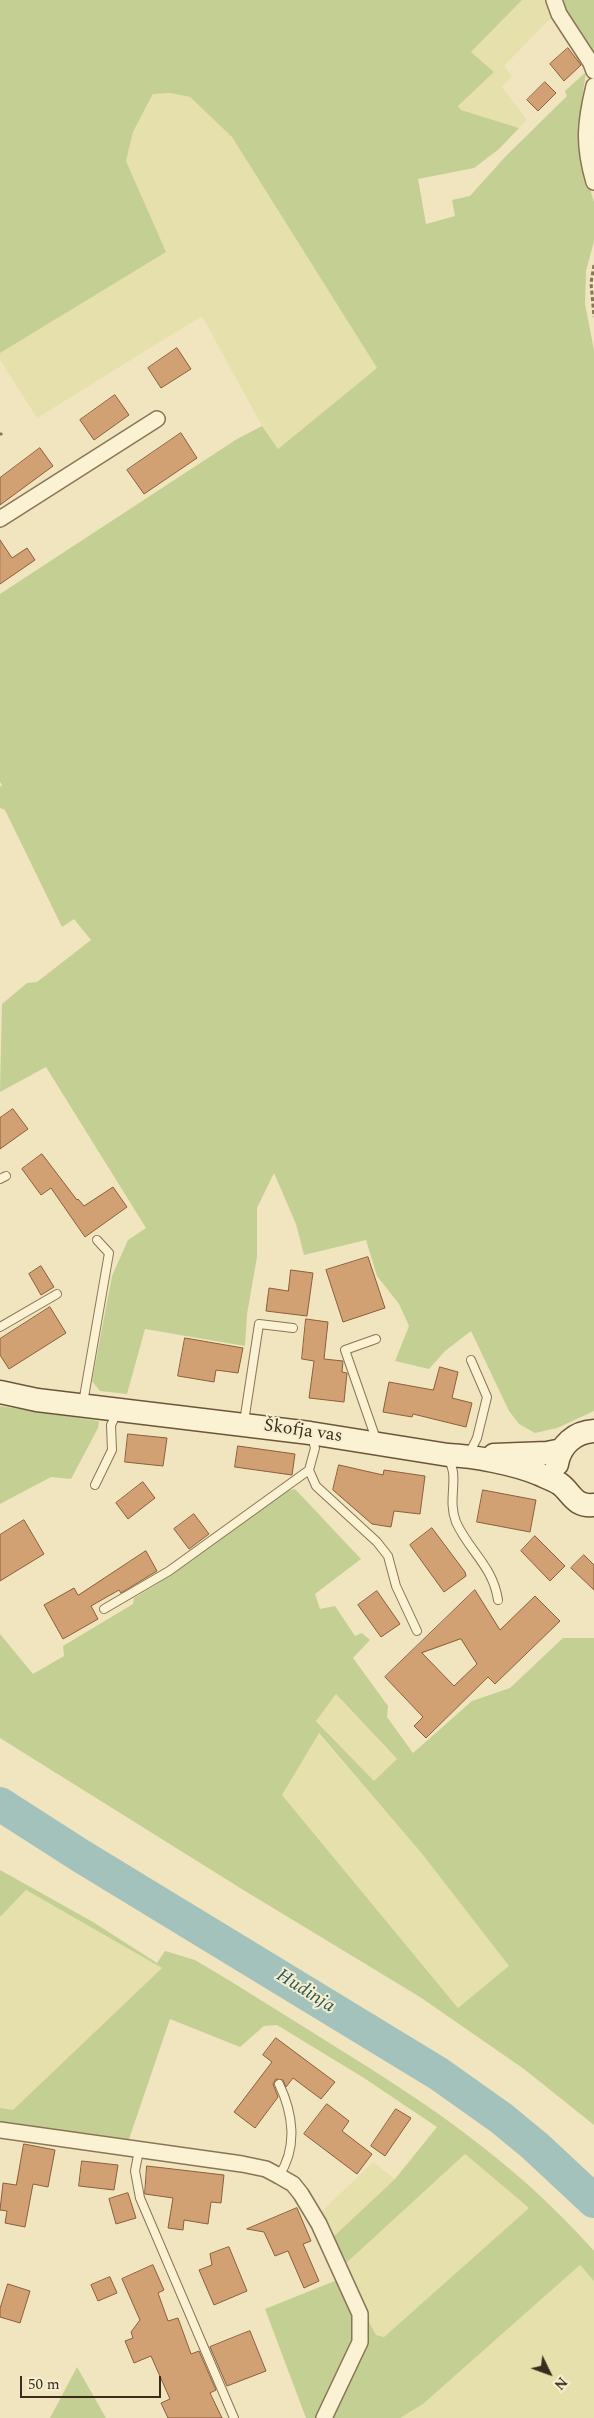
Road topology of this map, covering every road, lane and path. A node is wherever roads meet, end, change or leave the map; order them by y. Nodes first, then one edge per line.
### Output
1 (554, 0) edge
2 (594, 71) edge
3 (594, 86) edge
4 (594, 182) edge
5 (594, 265) edge
6 (594, 317) edge
7 (157, 419) dead end
8 (0, 519) edge
9 (97, 1240) dead end
10 (57, 1294) dead end
11 (0, 1327) edge
12 (293, 1328) dead end
13 (376, 1339) dead end
14 (470, 1360) dead end
15 (0, 1392) edge
16 (83, 1405) junction
17 (118, 1409) junction
18 (244, 1424) junction
19 (594, 1431) edge
20 (310, 1433) junction
21 (377, 1444) junction
22 (562, 1450) junction
23 (458, 1455) junction
24 (309, 1470) junction
25 (95, 1485) dead end
26 (561, 1485) junction
27 (594, 1505) edge
28 (498, 1600) dead end
29 (104, 1609) dead end
30 (416, 1631) dead end
31 (279, 2084) dead end
32 (0, 2130) edge
33 (139, 2150) junction
34 (279, 2176) junction
35 (234, 2418) edge
36 (324, 2418) edge

1 - 2 street
3 - 4 street
5 - 6 path
7 - 8 street
9 - 16 lane
10 - 11 lane
12 - 18 lane
13 - 21 lane
14 - 23 lane
15 - 16 main road, Škofja vas
16 - 17 main road, Škofja vas
17 - 18 main road, Škofja vas
17 - 25 lane
18 - 20 main road, Škofja vas
19 - 22 main road
20 - 21 main road, Škofja vas
20 - 24 lane
21 - 23 main road, Škofja vas
22 - 23 main road
22 - 26 main road
23 - 26 main road, Škofja vas
23 - 28 lane
24 - 29 lane
24 - 30 lane
26 - 27 main road, Škofja vas
31 - 34 lane
32 - 33 street
33 - 34 street
33 - 35 lane
34 - 36 street

